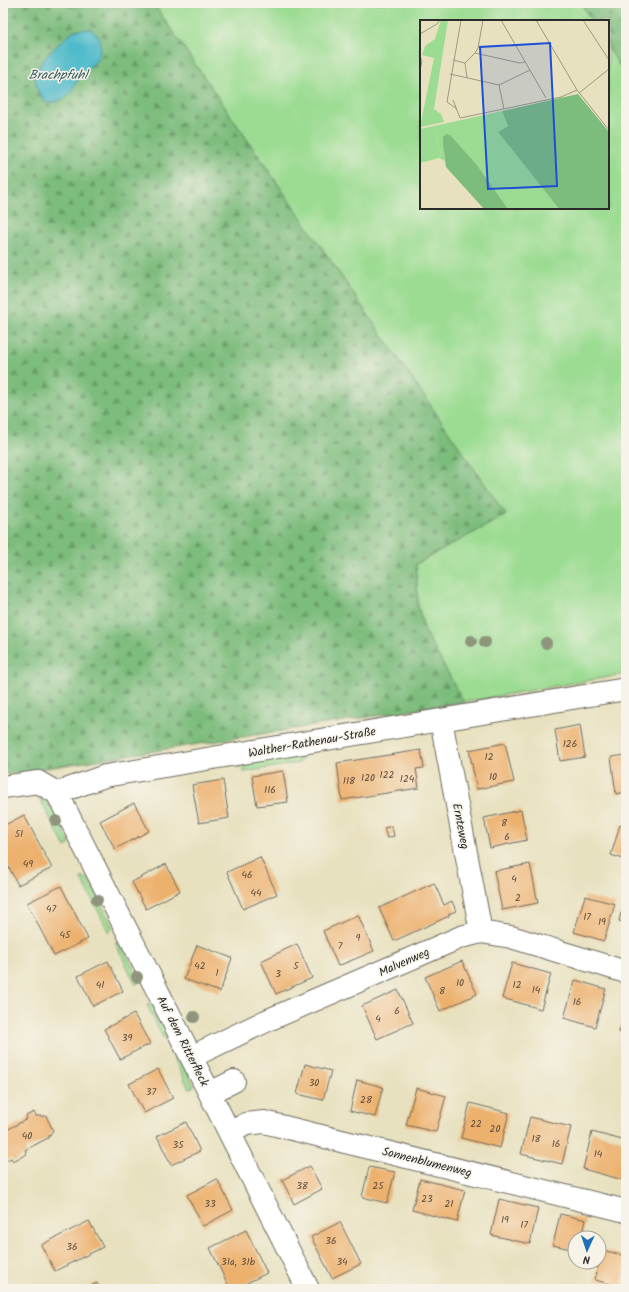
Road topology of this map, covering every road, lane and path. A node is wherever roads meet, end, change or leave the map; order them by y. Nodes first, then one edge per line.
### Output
1 (626, 689) edge
2 (440, 720) junction
3 (3, 787) edge
4 (57, 793) junction
5 (481, 932) junction
6 (626, 972) edge
7 (191, 1057) junction
8 (234, 1081) dead end
9 (210, 1093) junction
10 (230, 1134) junction
11 (626, 1211) edge
12 (308, 1289) edge

1 - 2 street, Walther-Rathenau-Straße
2 - 4 street, Walther-Rathenau-Straße
2 - 5 street, Ernteweg
3 - 4 street
4 - 7 street, Auf dem Ritterfleck
5 - 6 street, Malvenweg
5 - 7 street, Malvenweg
7 - 9 street, Auf dem Ritterfleck
8 - 9 street
9 - 10 street, Auf dem Ritterfleck
10 - 11 street, Sonnenblumenweg
10 - 12 street, Auf dem Ritterfleck

